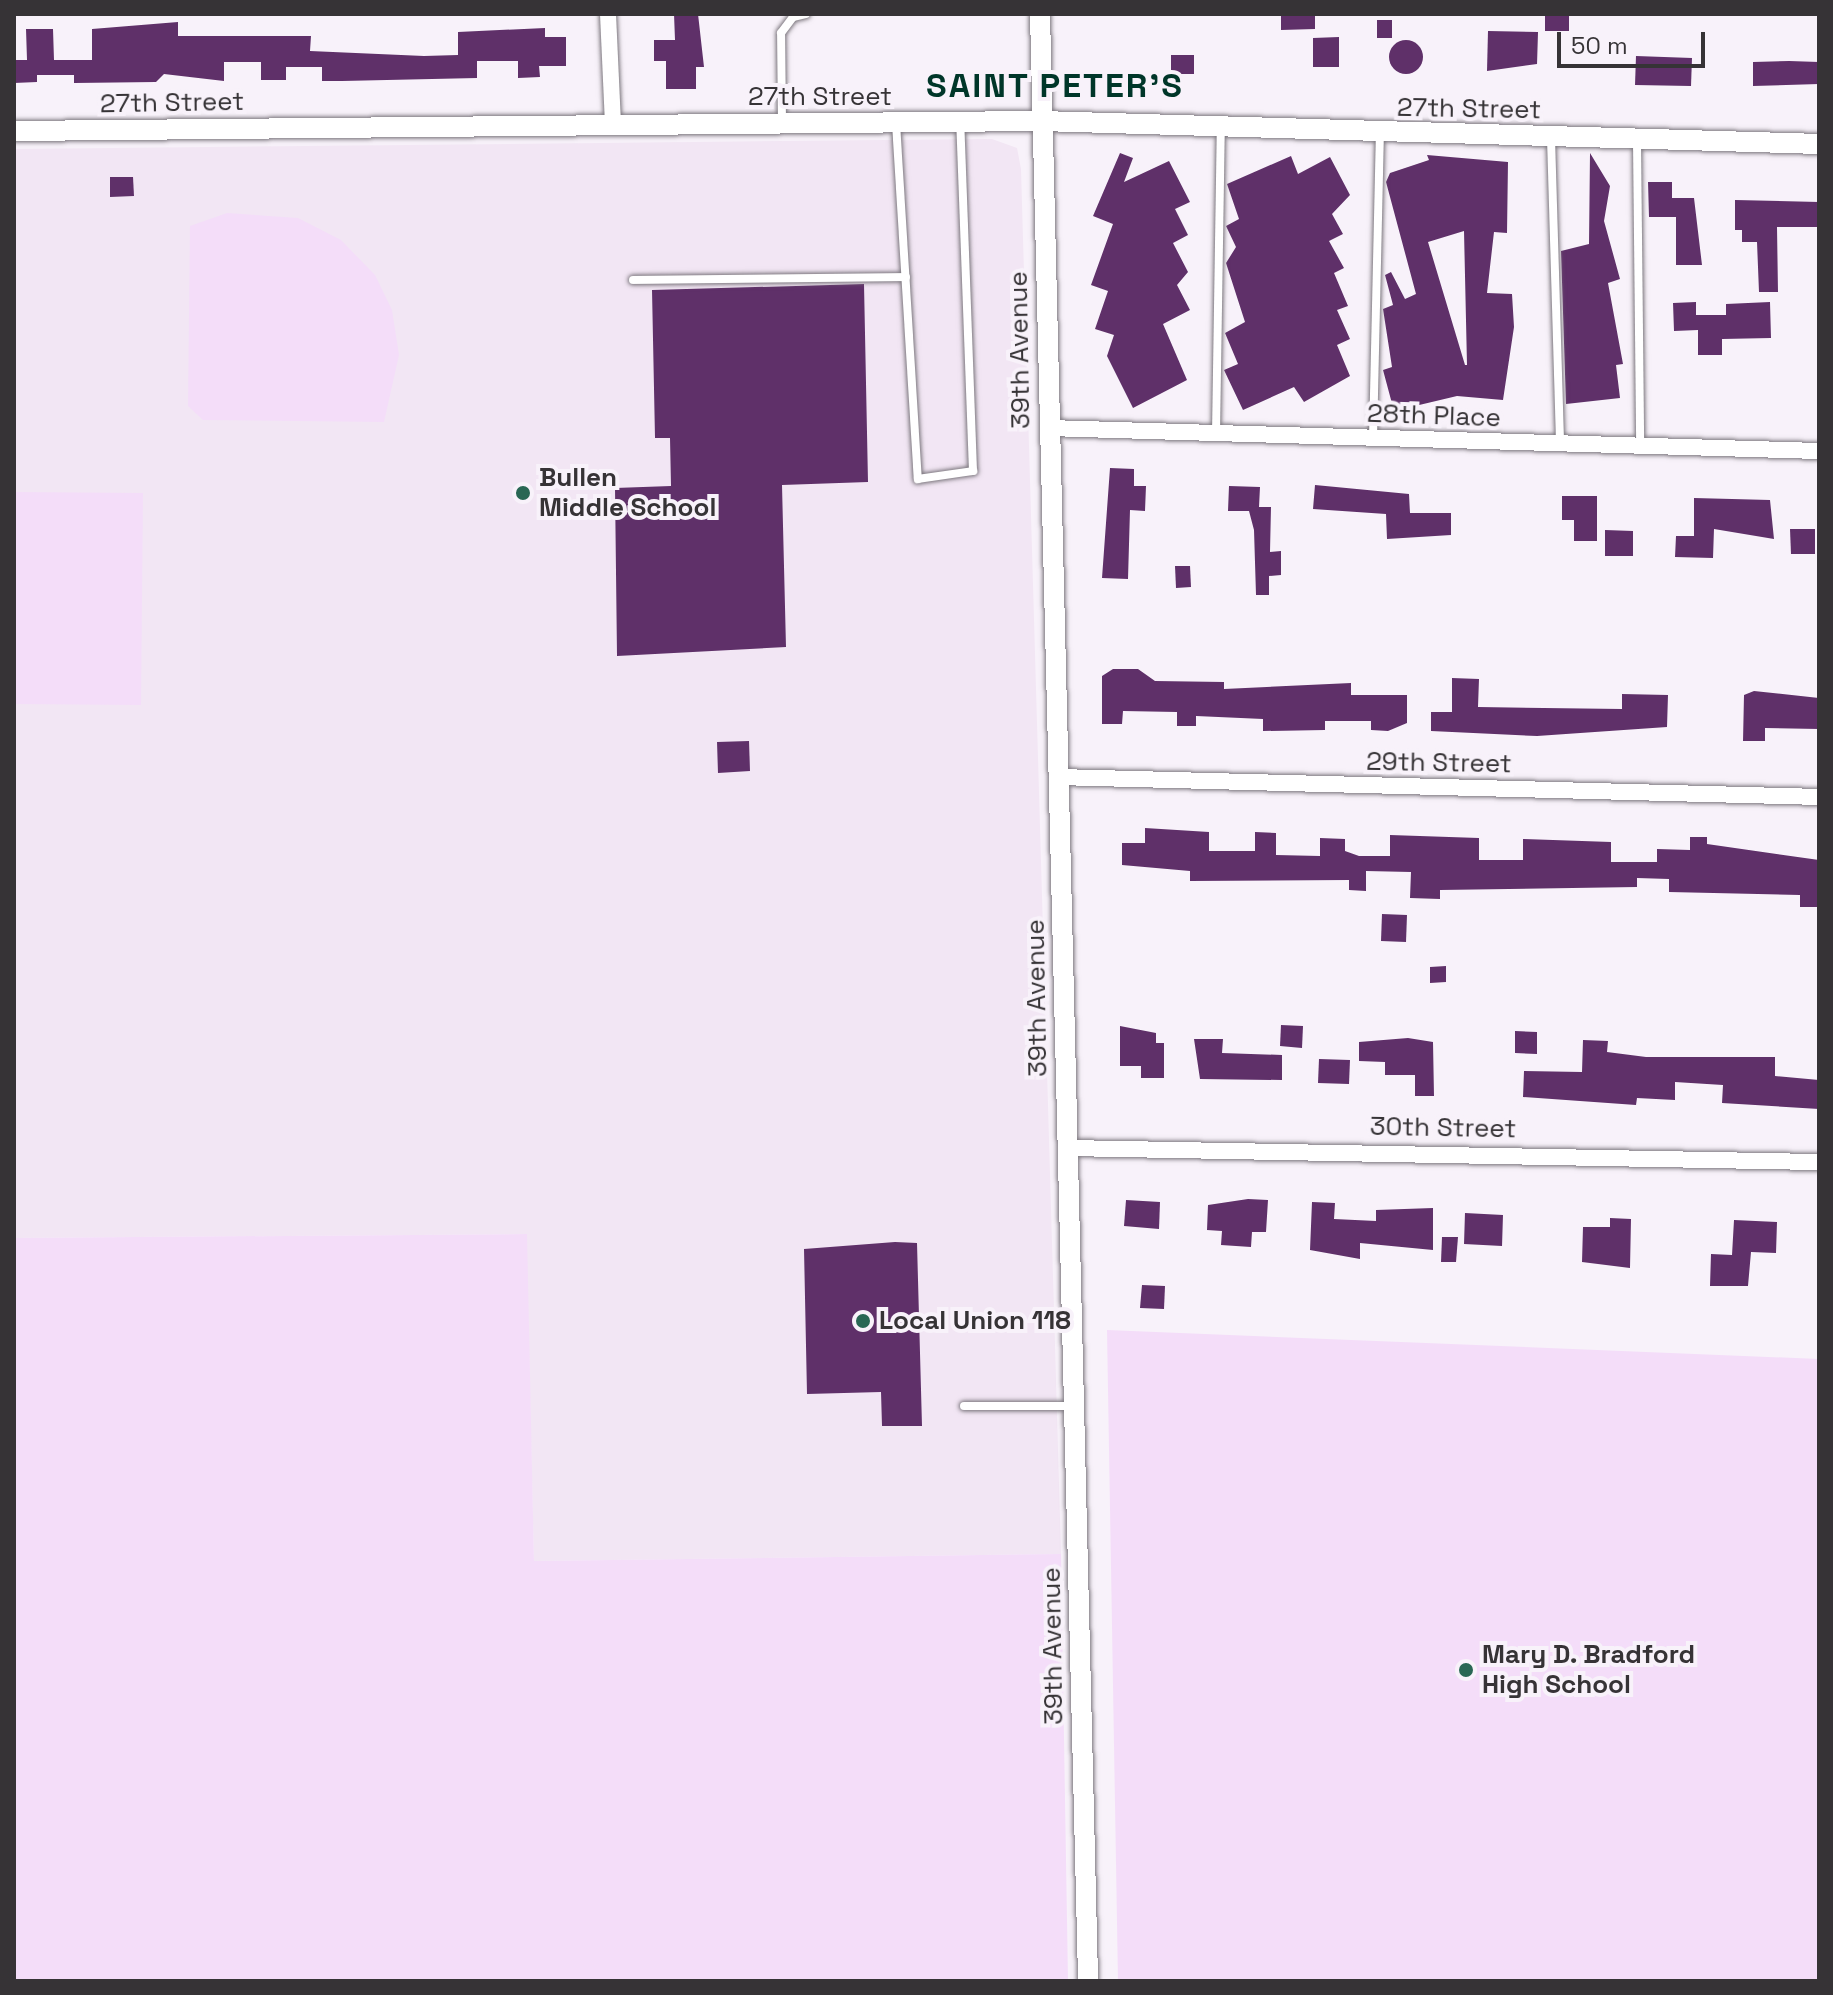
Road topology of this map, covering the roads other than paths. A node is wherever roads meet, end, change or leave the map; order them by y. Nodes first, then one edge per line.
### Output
1 (608, 14) edge
2 (806, 14) edge
3 (1040, 14) edge
4 (960, 121) junction
5 (1041, 121) junction
6 (896, 122) junction
7 (782, 123) junction
8 (613, 124) junction
9 (1221, 127) junction
10 (14, 131) edge
11 (1380, 133) junction
12 (1551, 137) junction
13 (1637, 140) junction
14 (1819, 144) edge
15 (906, 277) junction
16 (633, 280) dead end
17 (1048, 428) junction
18 (1216, 434) junction
19 (1373, 438) junction
20 (1560, 444) junction
21 (1640, 447) junction
22 (1819, 451) edge
23 (1057, 777) junction
24 (1819, 797) edge
25 (1067, 1148) junction
26 (1819, 1162) edge
27 (964, 1406) dead end
28 (1073, 1406) junction
29 (1088, 1981) edge

1 - 8 street
2 - 7 lane
3 - 5 street, 39th Avenue
4 - 5 street, 27th Street
4 - 6 street, 27th Street
4 - 15 lane
5 - 9 street, 27th Street
5 - 17 street, 39th Avenue
6 - 7 street, 27th Street
6 - 15 lane
7 - 8 street, 27th Street
8 - 10 street, 27th Street
9 - 11 street, 27th Street
9 - 18 lane
11 - 12 street, 27th Street
11 - 19 lane
12 - 13 street, 27th Street
12 - 20 lane
13 - 14 street, 27th Street
13 - 21 lane
15 - 16 lane
17 - 18 street, 28th Place
17 - 23 street, 39th Avenue
18 - 19 street, 28th Place
19 - 20 street, 28th Place
20 - 21 street, 28th Place
21 - 22 street, 28th Place
23 - 24 street, 29th Street
23 - 25 street, 39th Avenue
25 - 26 street, 30th Street
25 - 28 street, 39th Avenue
27 - 28 lane
28 - 29 street, 39th Avenue

